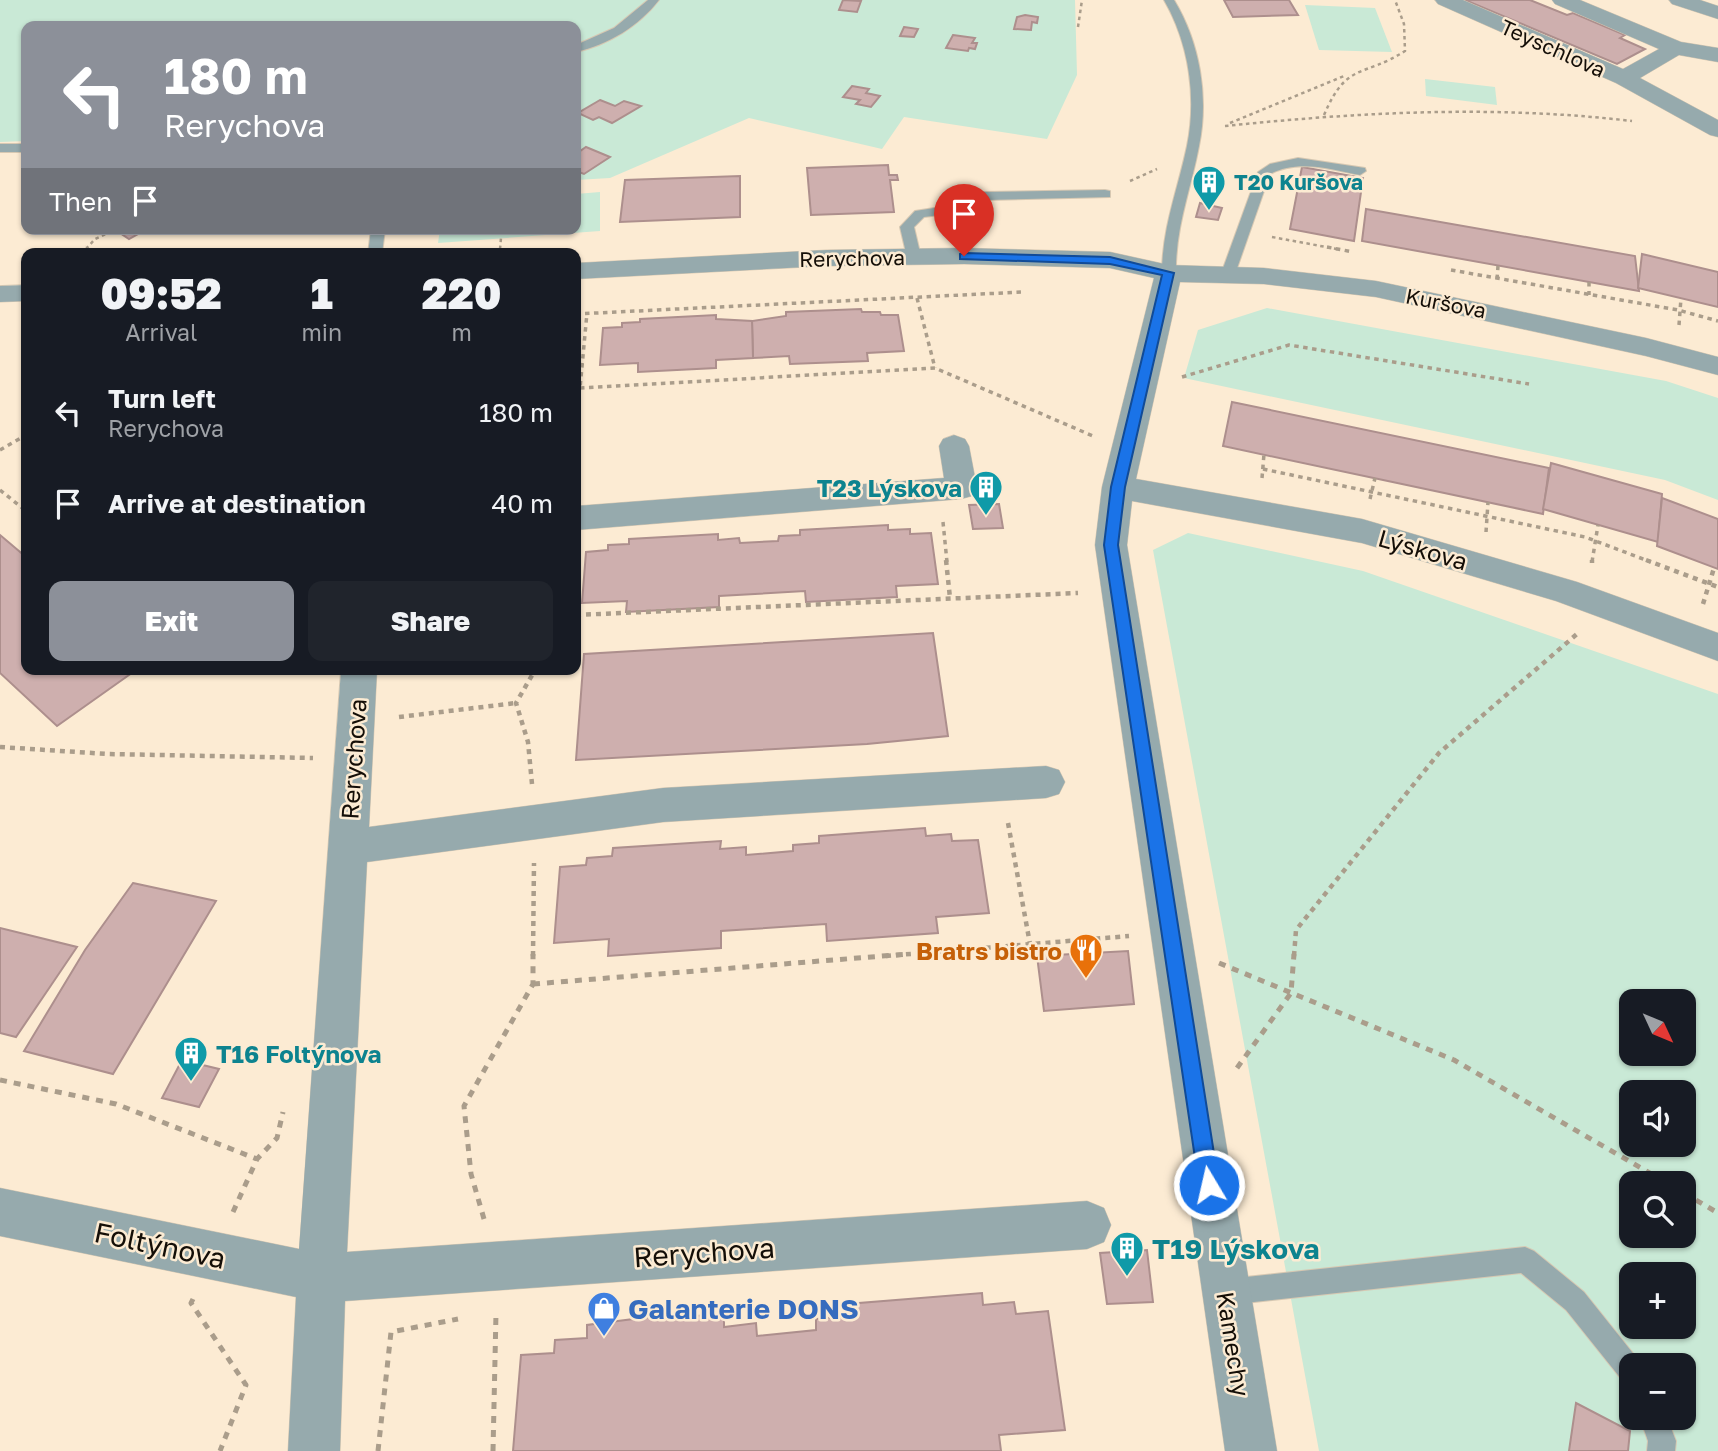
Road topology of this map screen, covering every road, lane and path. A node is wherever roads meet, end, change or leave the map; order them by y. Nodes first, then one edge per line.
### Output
1 (654, 0) edge
2 (1082, 0) edge
3 (1169, 0) edge
4 (1395, 0) edge
5 (1445, 0) edge
6 (1562, 0) edge
7 (1679, 0) edge
8 (1718, 13) edge
9 (1078, 27) dead end
10 (581, 47) edge
11 (1676, 48) junction
12 (1718, 55) edge
13 (1349, 74) junction
14 (1624, 78) junction
15 (1324, 115) junction
16 (1714, 129) edge
17 (0, 148) edge
18 (21, 148) edge
19 (1190, 155) junction
20 (1360, 171) dead end
21 (1105, 194) joint
22 (1241, 232) junction
23 (104, 235) edge
24 (501, 238) dead end
25 (87, 248) edge
26 (500, 248) edge
27 (1365, 254) dead end
28 (914, 257) junction
29 (1445, 268) dead end
30 (581, 271) edge
31 (1168, 273) junction
32 (1228, 274) junction
33 (1027, 292) dead end
34 (21, 293) edge
35 (0, 295) edge
36 (831, 295) dead end
37 (917, 299) junction
38 (833, 302) junction
39 (587, 313) junction
40 (581, 314) edge
41 (1718, 321) edge
42 (1718, 366) edge
43 (935, 368) junction
44 (581, 377) edge
45 (1177, 379) dead end
46 (1529, 384) dead end
47 (581, 388) edge
48 (1093, 436) dead end
49 (21, 438) edge
50 (954, 446) dead end
51 (0, 450) edge
52 (1264, 454) dead end
53 (1118, 487) junction
54 (0, 490) edge
55 (21, 507) edge
56 (581, 518) edge
57 (1718, 587) edge
58 (1082, 592) dead end
59 (1609, 607) junction
60 (581, 615) edge
61 (1718, 647) edge
62 (359, 675) edge
63 (532, 675) edge
64 (516, 703) junction
65 (356, 722) junction
66 (0, 747) edge
67 (1046, 782) dead end
68 (532, 788) dead end
69 (1006, 812) dead end
70 (348, 847) junction
71 (535, 849) dead end
72 (1140, 935) dead end
73 (1030, 944) junction
74 (1208, 959) dead end
75 (533, 984) junction
76 (1291, 993) junction
77 (1230, 1077) dead end
78 (0, 1080) edge
79 (257, 1159) dead end
80 (1646, 1171) edge
81 (1696, 1200) edge
82 (0, 1212) edge
83 (1718, 1213) edge
84 (1087, 1225) dead end
85 (321, 1278) junction
86 (496, 1289) junction
87 (1226, 1292) junction
88 (483, 1315) dead end
89 (470, 1317) dead end
90 (1619, 1356) edge
91 (1658, 1430) edge
92 (314, 1451) edge
93 (378, 1451) edge
94 (493, 1451) edge
95 (1251, 1451) edge
96 (1661, 1451) edge

1 - 10 lane
2 - 9 path
3 - 19 lane, Kamechy
4 - 13 path
5 - 14 street, Teyschlova
6 - 11 street, Teyschlova
7 - 8 street
11 - 12 street, Teyschlova
11 - 14 street, Teyschlova
13 - 15 path
13 - 15 path
14 - 16 street, Teyschlova
15 - 16 path
17 - 18 lane
19 - 21 path
19 - 31 lane, Kamechy
20 - 22 lane
21 - 28 lane
22 - 27 path
22 - 32 lane
23 - 25 path
24 - 26 path
28 - 30 street, Rerychova
28 - 31 street, Rerychova
29 - 41 path
31 - 32 street, Kuršova
31 - 53 street, Kamechy
32 - 42 street, Kuršova
33 - 37 path
34 - 35 street
36 - 38 path
37 - 38 path
37 - 43 path
38 - 39 path
39 - 40 path
39 - 44 path
43 - 47 path
43 - 48 path
45 - 46 path
49 - 51 path
50 - 56 street
52 - 57 path
53 - 59 street, Lýskova
53 - 87 street, Kamechy
54 - 55 path
58 - 60 path
59 - 61 street, Lýskova
59 - 76 path
62 - 65 street, Rerychova
63 - 64 path
64 - 65 path
64 - 68 path
65 - 66 path
65 - 70 street, Rerychova
67 - 70 street, Rerychova
69 - 73 path
70 - 85 street, Rerychova
71 - 75 path
72 - 73 path
73 - 75 path
74 - 76 path
75 - 86 path
76 - 77 path
76 - 80 path
78 - 79 path
81 - 83 path
82 - 85 street, Foltýnova
84 - 86 street, Rerychova
85 - 86 street, Rerychova
85 - 92 street, Rerychova
86 - 88 path
86 - 94 path
87 - 90 lane
87 - 95 street, Kamechy
89 - 93 path
91 - 96 lane

